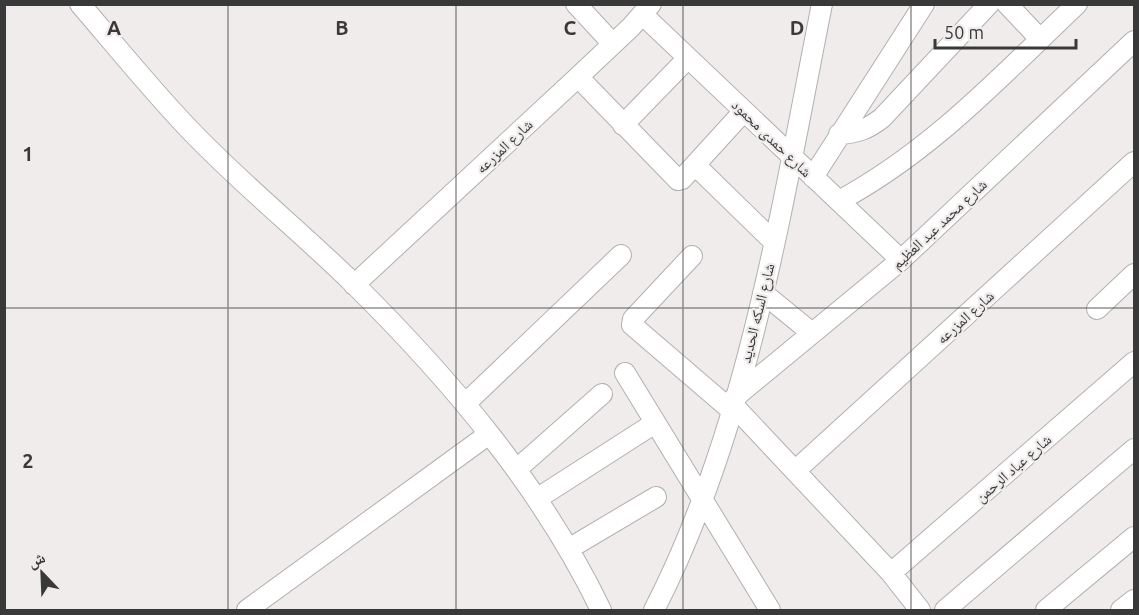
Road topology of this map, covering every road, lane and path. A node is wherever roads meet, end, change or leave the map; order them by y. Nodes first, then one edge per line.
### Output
1 (80, 4) edge
2 (576, 4) edge
3 (822, 4) edge
4 (924, 4) edge
5 (989, 4) edge
6 (1007, 4) edge
7 (1077, 4) edge
8 (647, 10) edge
9 (1040, 39) junction
10 (1134, 41) edge
11 (613, 44) junction
12 (688, 58) junction
13 (578, 78) junction
14 (744, 111) junction
15 (623, 124) junction
16 (839, 134) junction
17 (792, 157) junction
18 (1134, 162) edge
19 (694, 165) junction
20 (813, 177) junction
21 (839, 201) junction
22 (774, 242) junction
23 (621, 255) dead end
24 (692, 256) dead end
25 (901, 260) junction
26 (1134, 274) edge
27 (354, 285) junction
28 (763, 293) junction
29 (1097, 309) dead end
30 (812, 333) junction
31 (1134, 362) edge
32 (625, 373) dead end
33 (602, 394) dead end
34 (465, 404) junction
35 (733, 404) junction
36 (654, 423) junction
37 (489, 434) junction
38 (1134, 449) edge
39 (517, 469) junction
40 (795, 471) junction
41 (657, 497) dead end
42 (538, 498) junction
43 (701, 502) junction
44 (1134, 537) edge
45 (570, 548) junction
46 (891, 573) junction
47 (1134, 600) edge
48 (247, 610) edge
49 (601, 610) edge
50 (654, 610) edge
51 (770, 610) edge
52 (920, 610) edge
53 (945, 610) edge
54 (1046, 610) edge
55 (1121, 610) edge

1 - 27 street
2 - 11 street
3 - 17 street, شارع السكه الحديد
4 - 16 street
5 - 16 street
6 - 9 street
7 - 9 street
8 - 11 street, شارع المزرعه
8 - 12 street, شارع حمدى محمود
9 - 21 street
10 - 25 street, شارع محمد عبد العظيم
11 - 13 street, شارع المزرعه
12 - 14 street, شارع حمدى محمود
12 - 15 street
13 - 15 street
13 - 27 street, شارع المزرعه
14 - 17 street, شارع حمدى محمود
14 - 19 street
15 - 19 street
16 - 20 street
17 - 20 street, شارع حمدى محمود
17 - 22 street, شارع السكه الحديد
18 - 40 street, شارع المزرعه
19 - 22 street
20 - 21 street, شارع حمدى محمود
21 - 25 street, شارع حمدى محمود
22 - 28 street, شارع السكه الحديد
23 - 34 street
24 - 35 street
25 - 30 street, شارع محمد عبد العظيم
26 - 29 street
27 - 34 street
28 - 30 street
28 - 35 street, شارع السكه الحديد
30 - 35 street, شارع محمد عبد العظيم
31 - 46 street, شارع عباد الرحمن
32 - 36 street
33 - 39 street
34 - 37 street
35 - 40 street
35 - 43 street, شارع السكه الحديد
36 - 42 street
36 - 43 street
37 - 39 street
37 - 48 street
38 - 53 street
39 - 42 street
40 - 46 street
41 - 45 street
42 - 45 street
43 - 50 street, شارع السكه الحديد
43 - 51 street
44 - 54 street
45 - 49 street
46 - 52 street
47 - 55 street

